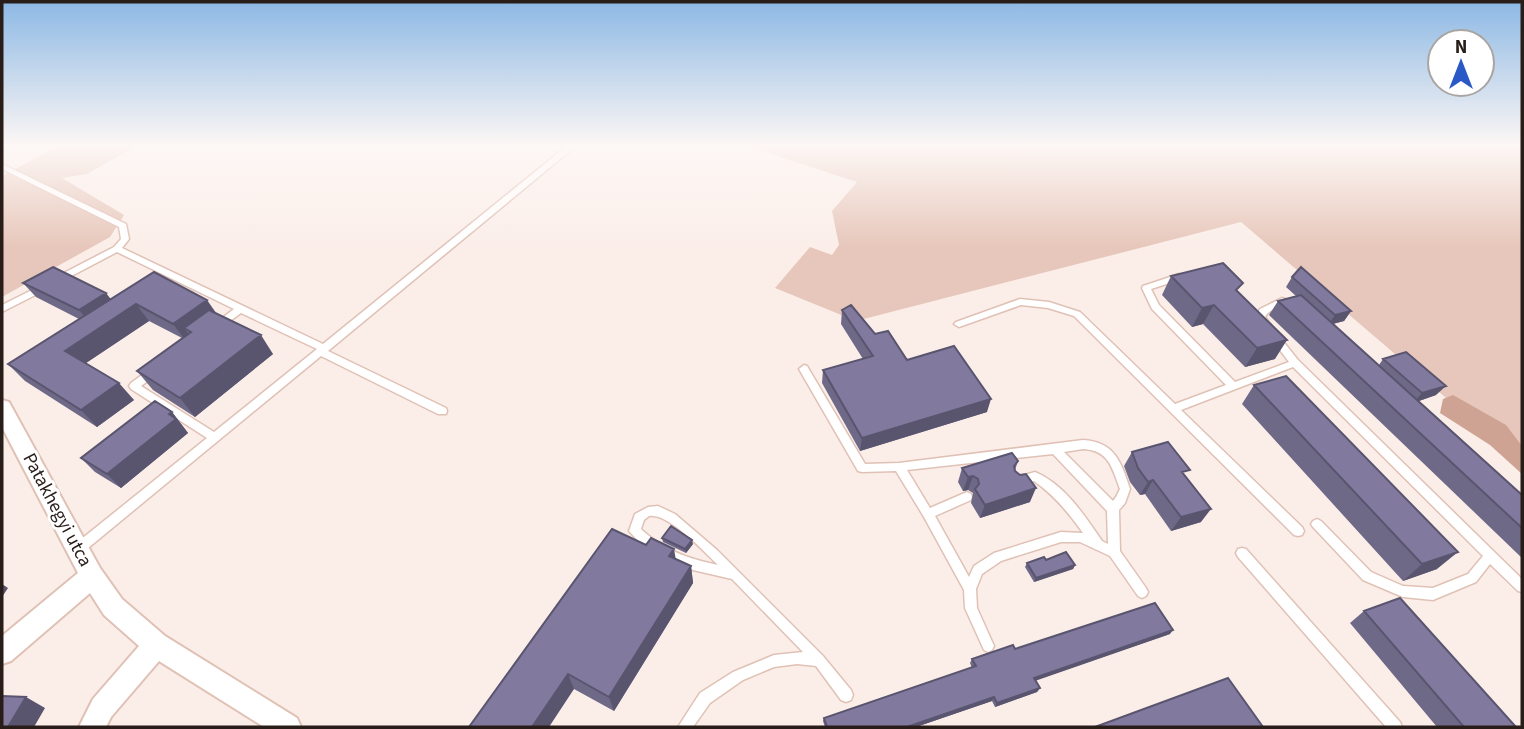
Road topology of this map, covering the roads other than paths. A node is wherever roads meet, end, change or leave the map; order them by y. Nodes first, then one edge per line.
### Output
1 (28, 179) edge
2 (532, 179) edge
3 (117, 249) junction
4 (1195, 272) edge
5 (174, 276) junction
6 (162, 284) edge
7 (1295, 304) edge
8 (241, 308) junction
9 (2, 309) edge
10 (959, 324) dead end
11 (202, 337) edge
12 (323, 350) junction
13 (1295, 363) junction
14 (163, 365) edge
15 (803, 369) dead end
16 (1233, 386) junction
17 (2, 408) edge
18 (1173, 409) junction
19 (442, 411) dead end
20 (215, 438) junction
21 (1055, 449) junction
22 (899, 467) junction
23 (1016, 481) edge
24 (967, 497) dead end
25 (1113, 509) junction
26 (928, 514) junction
27 (1317, 524) dead end
28 (1298, 531) dead end
29 (1097, 544) junction
30 (78, 548) junction
31 (1114, 552) junction
32 (1242, 553) dead end
33 (1490, 556) junction
34 (732, 574) junction
35 (92, 576) junction
36 (1522, 587) edge
37 (970, 589) junction
38 (1142, 592) dead end
39 (156, 645) junction
40 (988, 646) dead end
41 (2, 652) edge
42 (819, 660) junction
43 (846, 695) dead end
44 (92, 727) edge
45 (288, 727) edge
46 (685, 727) edge
47 (1395, 727) edge

1 - 3 lane
2 - 12 lane
3 - 5 lane
3 - 9 lane
4 - 16 lane
5 - 6 lane
5 - 8 lane
7 - 13 lane
8 - 11 lane
8 - 12 lane
10 - 18 lane
12 - 19 lane
12 - 20 lane
13 - 16 lane
13 - 33 lane
14 - 20 lane
15 - 22 lane
16 - 18 lane
17 - 30 street, Patakhegyi utca
18 - 28 lane
20 - 30 lane
21 - 22 lane
21 - 25 lane
21 - 25 lane
22 - 26 lane
23 - 29 lane
24 - 26 lane
25 - 31 lane
26 - 37 lane
27 - 33 lane
29 - 31 lane
29 - 37 lane
30 - 35 street, Patakhegyi utca
31 - 38 lane
32 - 47 lane
33 - 36 lane
34 - 34 lane
34 - 42 lane
35 - 39 street, Patakhegyi utca
35 - 41 street, Patakhegyi utca
37 - 40 lane
39 - 44 street
39 - 45 street, Patakhegyi utca
42 - 43 lane
42 - 46 lane

